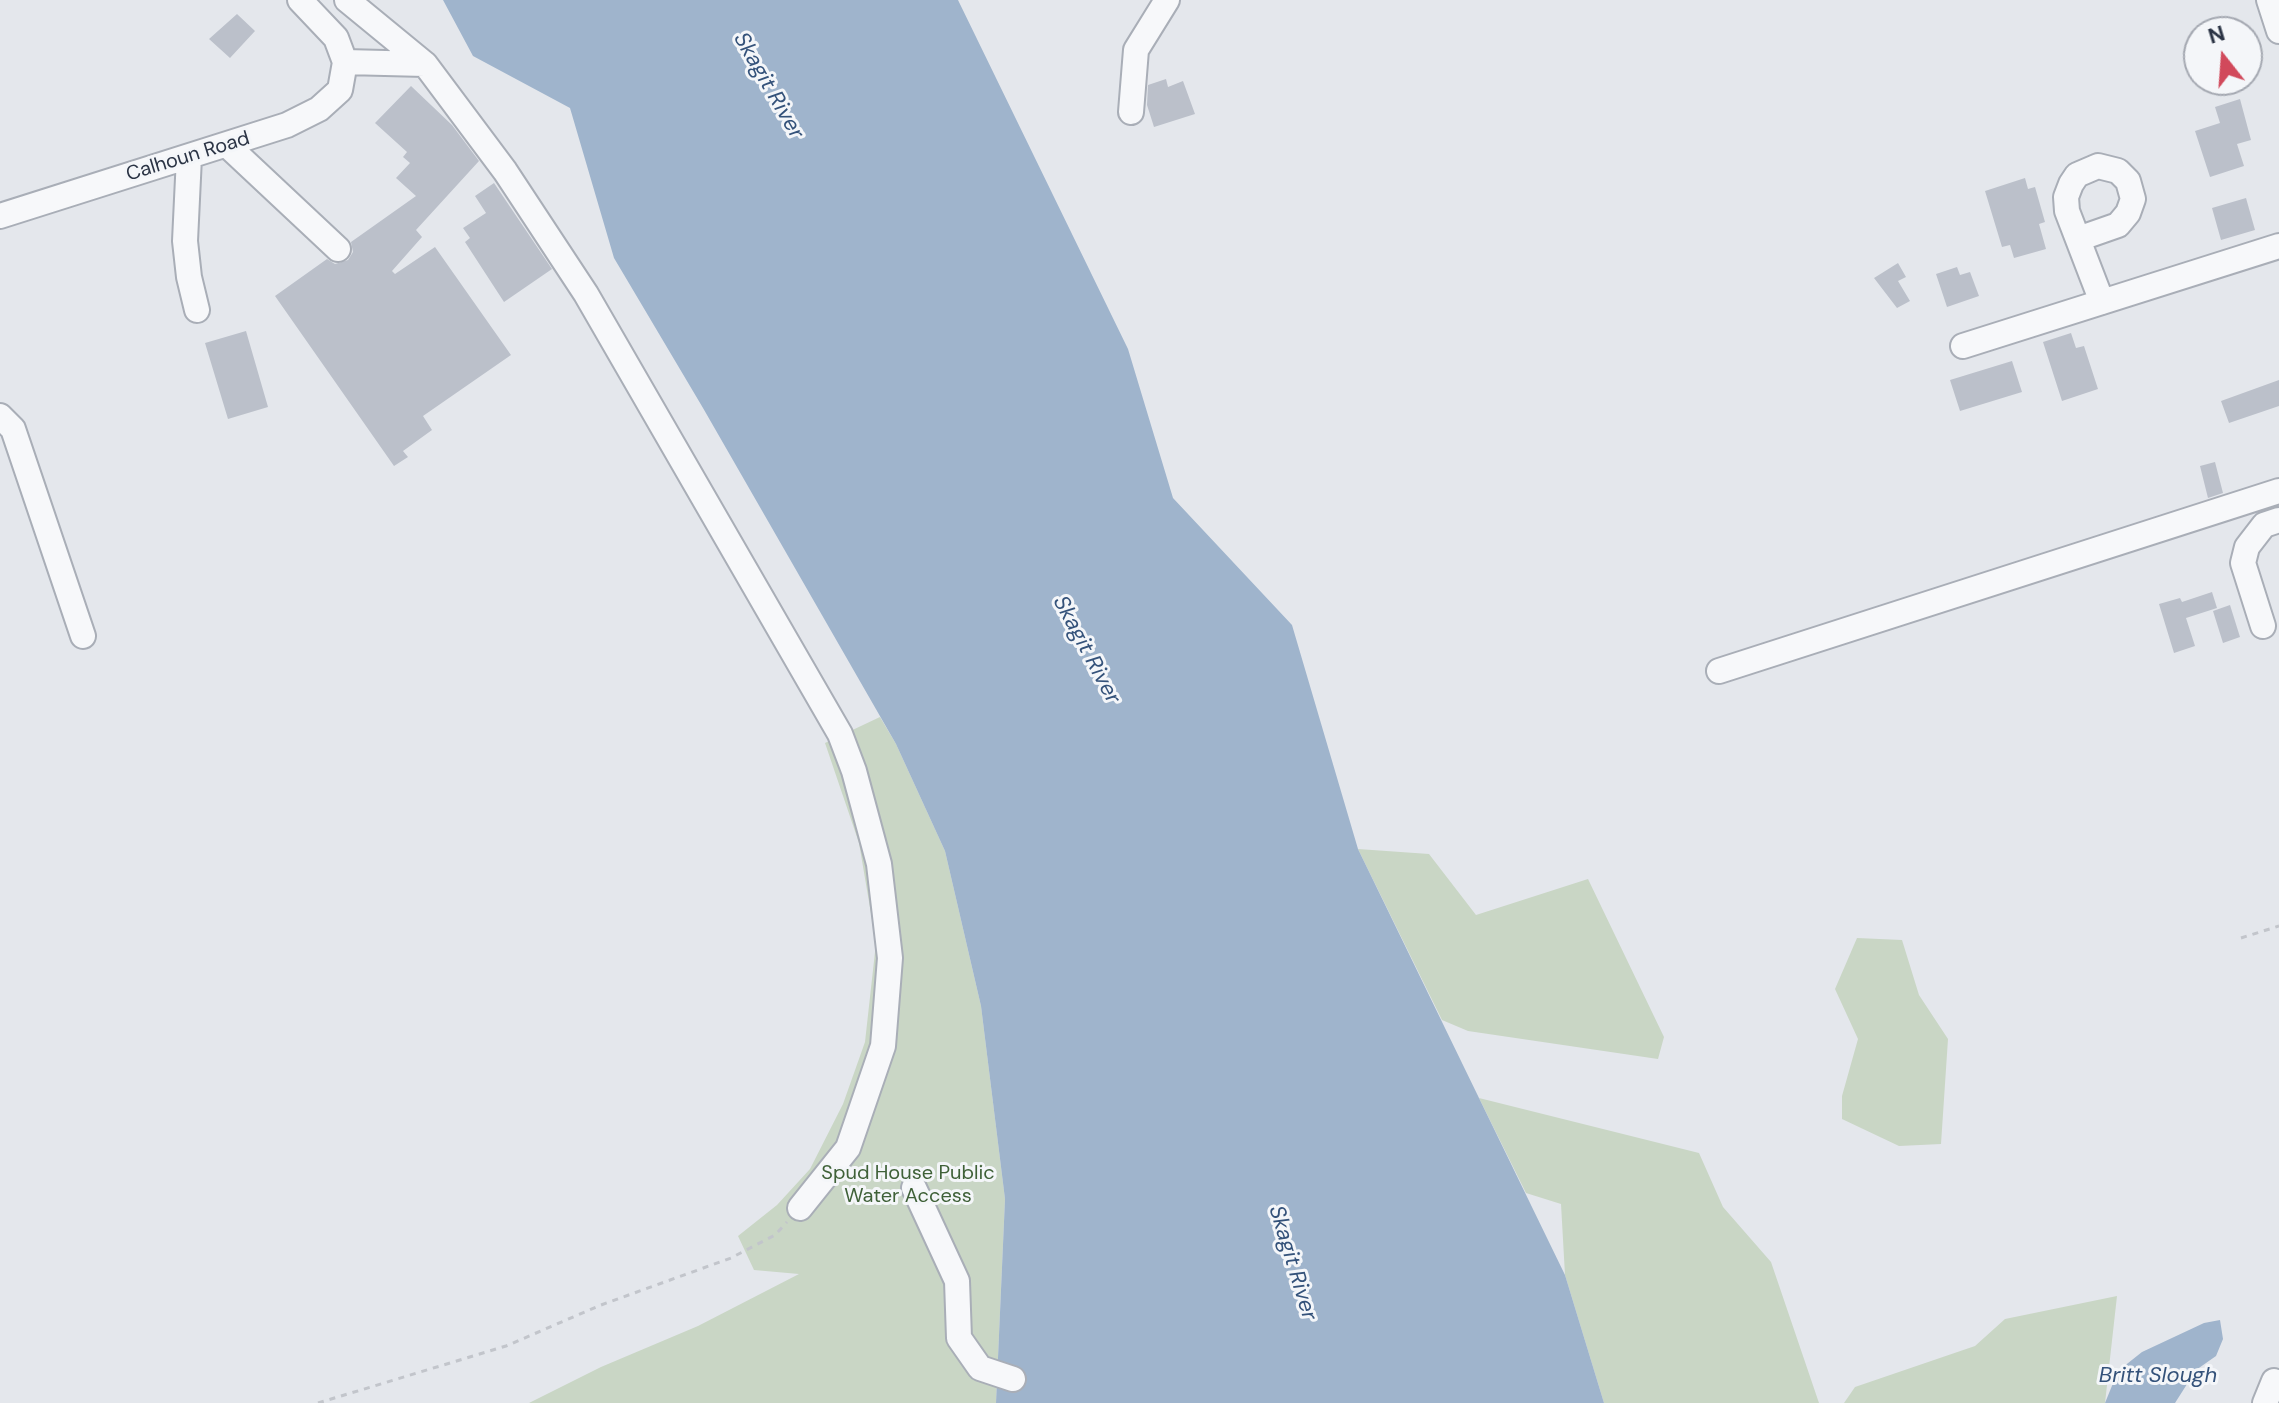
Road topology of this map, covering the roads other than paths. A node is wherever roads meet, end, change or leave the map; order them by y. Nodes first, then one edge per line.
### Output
1 (300, 0) edge
2 (347, 0) edge
3 (1167, 0) edge
4 (2269, 0) edge
5 (2279, 31) edge
6 (345, 62) junction
7 (425, 64) junction
8 (1131, 112) dead end
9 (227, 145) junction
10 (189, 157) junction
11 (0, 216) edge
12 (2078, 239) dead end
13 (2279, 246) edge
14 (338, 249) dead end
15 (2102, 302) junction
16 (197, 310) dead end
17 (1963, 346) dead end
18 (0, 416) edge
19 (2279, 491) edge
20 (2279, 520) edge
21 (2263, 626) dead end
22 (83, 636) dead end
23 (1719, 671) dead end
24 (914, 1188) dead end
25 (800, 1208) road end
26 (1013, 1379) dead end

1 - 6 street
2 - 7 street
3 - 8 street
4 - 5 street
6 - 7 street
6 - 9 street, Calhoun Road
7 - 25 street
9 - 10 street, Calhoun Road
9 - 14 street
10 - 11 street, Calhoun Road
10 - 16 street
12 - 15 street
13 - 15 street
15 - 17 street
18 - 22 street
19 - 23 street
20 - 21 street
24 - 26 street

